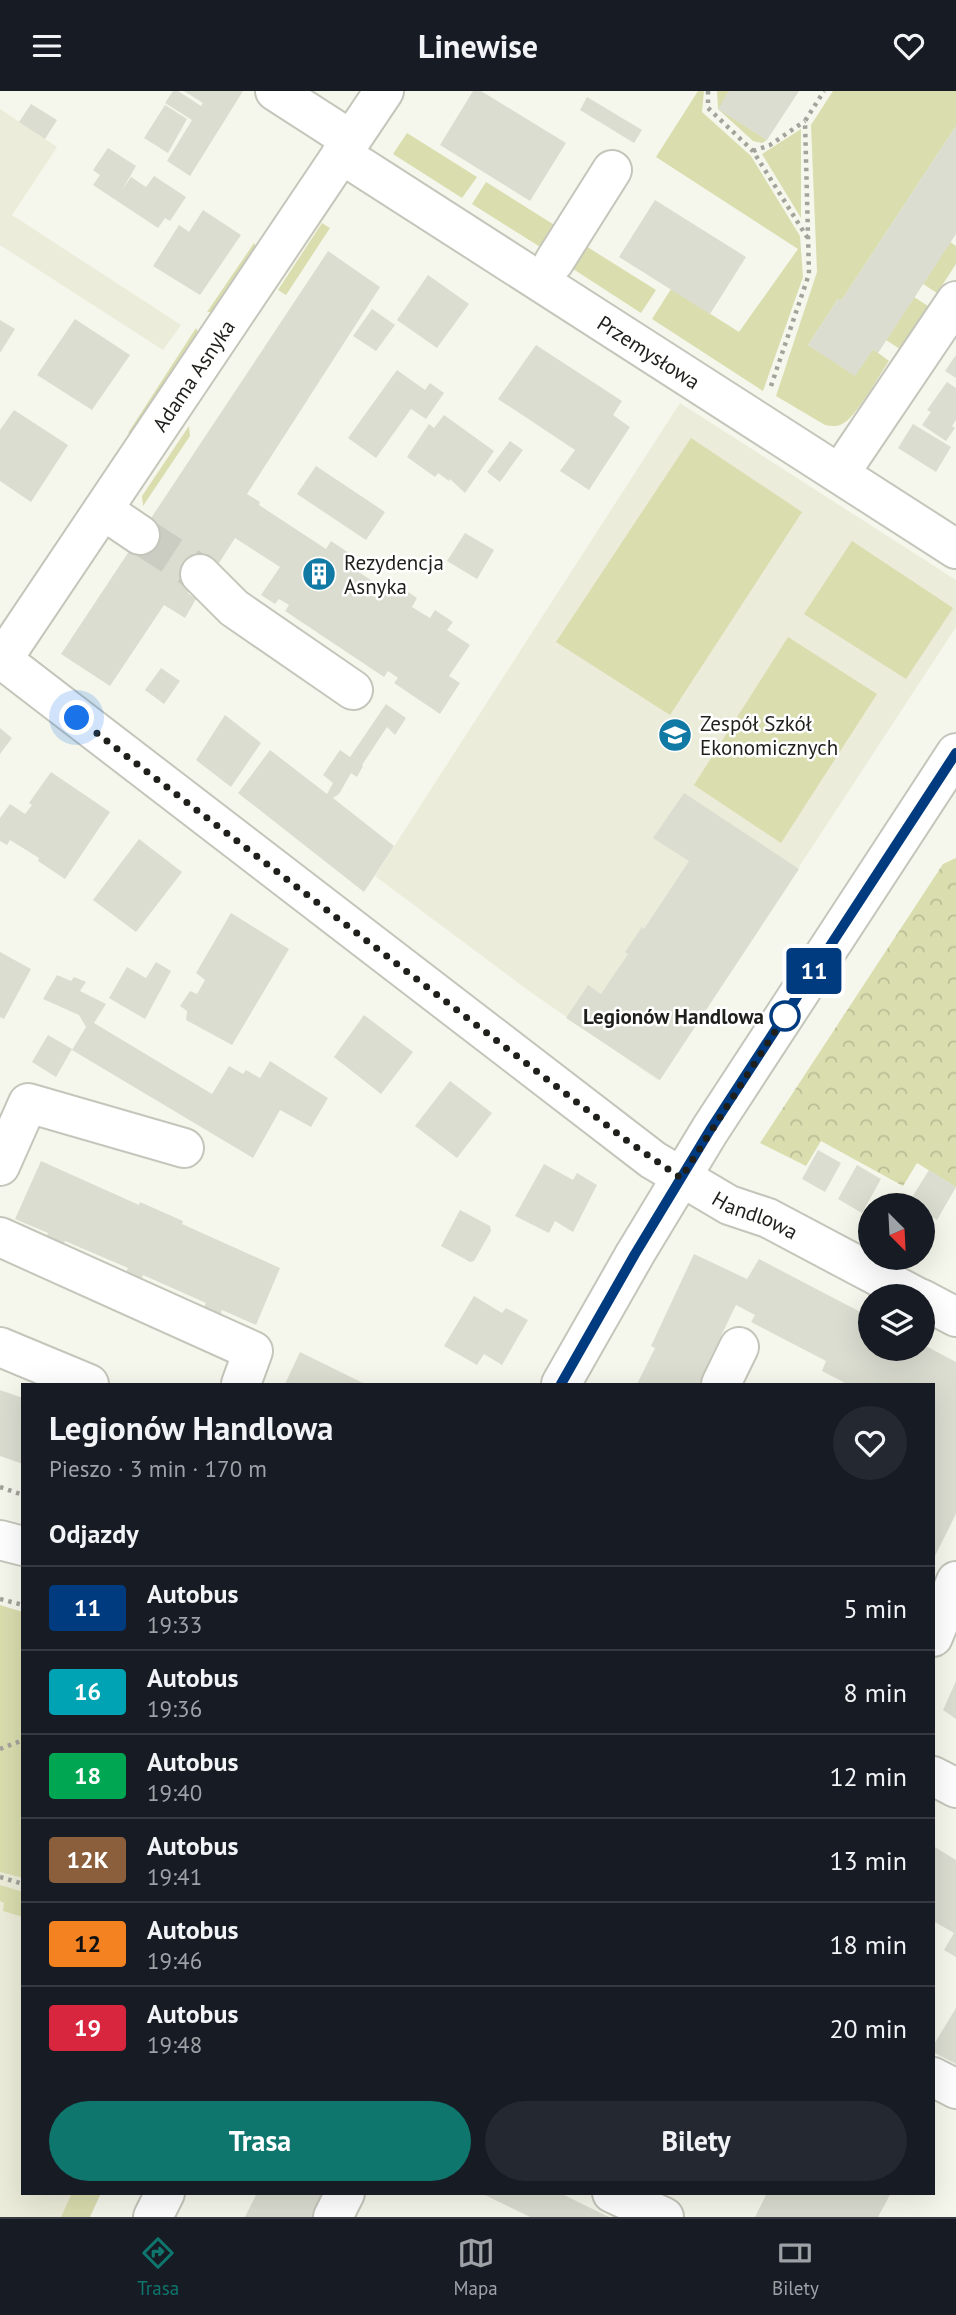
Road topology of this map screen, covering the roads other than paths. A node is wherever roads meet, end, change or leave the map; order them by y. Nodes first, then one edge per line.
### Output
1 (275, 91) edge
2 (384, 91) edge
3 (346, 147) junction
4 (612, 170) dead end
5 (554, 262) dead end
6 (956, 301) edge
7 (840, 473) junction
8 (103, 510) junction
9 (140, 535) tunnel mouth
10 (956, 549) edge
11 (200, 574) tunnel mouth
12 (1, 659) edge
13 (353, 690) dead end
14 (956, 753) edge
15 (184, 1148) dead end
16 (0, 1166) edge
17 (681, 1178) junction
18 (0, 1237) edge
19 (892, 1284) edge
20 (935, 1306) edge
21 (956, 1317) edge
22 (0, 1347) edge
23 (739, 1347) dead end
24 (87, 1383) edge
25 (241, 1383) edge
26 (563, 1383) edge
27 (722, 1383) edge
28 (0, 1540) edge
29 (21, 1545) edge
30 (956, 1581) edge
31 (935, 1632) edge
32 (935, 1777) edge
33 (956, 1789) edge
34 (935, 2078) edge
35 (956, 2089) edge
36 (164, 2195) edge
37 (344, 2195) edge
38 (616, 2195) edge
39 (153, 2217) edge
40 (333, 2217) edge
41 (664, 2217) edge

1 - 3 street, Przemysłowa
2 - 3 street, Adama Asnyka
3 - 7 street, Przemysłowa
3 - 8 street, Adama Asnyka
4 - 5 street
6 - 7 street
7 - 10 street, Przemysłowa
8 - 9 street
8 - 12 street, Adama Asnyka
11 - 13 street
12 - 17 street, Handlowa
14 - 17 street
15 - 16 street
17 - 19 street, Handlowa
17 - 26 street
18 - 25 street
20 - 21 street
22 - 24 street
23 - 27 street
28 - 29 street
30 - 31 street
32 - 33 street
34 - 35 street
36 - 39 street
37 - 40 street
38 - 41 street

